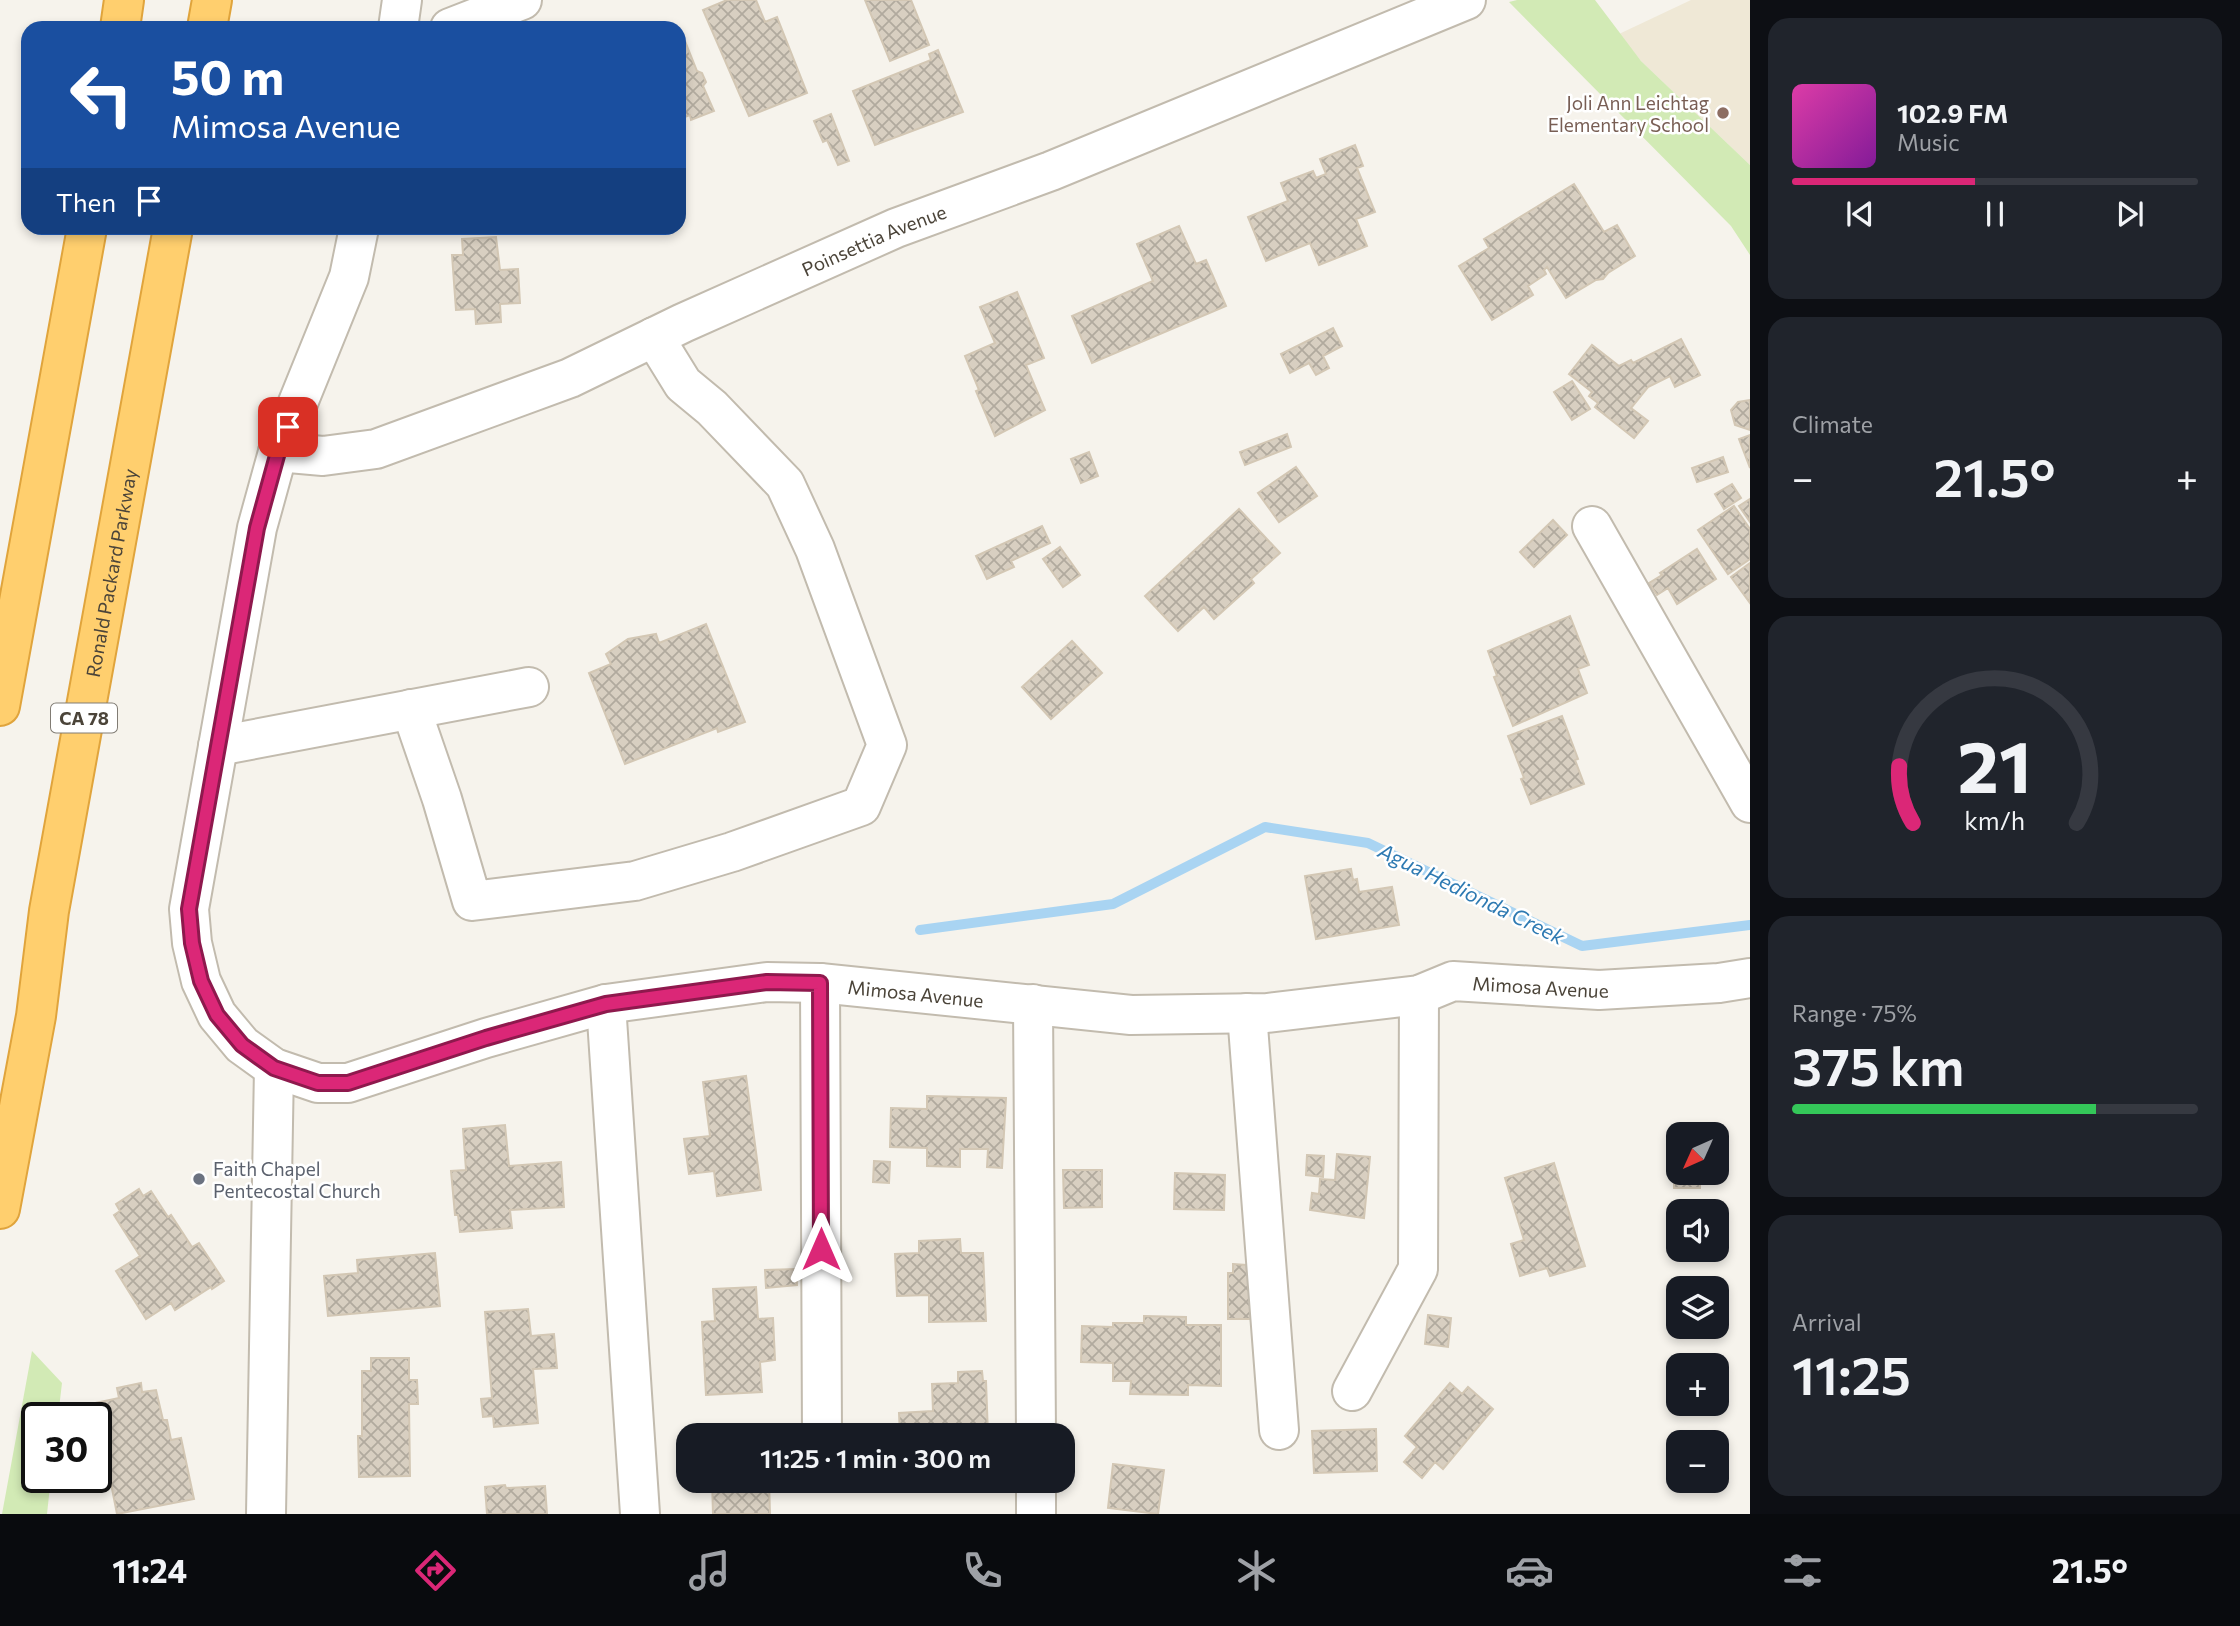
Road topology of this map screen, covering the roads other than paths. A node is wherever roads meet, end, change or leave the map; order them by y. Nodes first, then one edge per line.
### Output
1 (124, 0) edge
2 (212, 0) edge
3 (402, 0) edge
4 (522, 0) edge
5 (1466, 0) edge
6 (121, 21) edge
7 (208, 21) edge
8 (399, 21) edge
9 (468, 21) edge
10 (86, 235) edge
11 (172, 235) edge
12 (358, 235) edge
13 (654, 337) junction
14 (278, 452) junction
15 (1592, 526) dead end
16 (529, 687) dead end
17 (0, 706) edge
18 (411, 709) junction
19 (218, 746) junction
20 (1750, 803) edge
21 (1750, 978) edge
22 (820, 983) junction
23 (1419, 995) junction
24 (606, 1004) junction
25 (1033, 1004) junction
26 (1247, 1013) junction
27 (274, 1068) junction
28 (0, 1209) edge
29 (1352, 1391) dead end
30 (822, 1423) edge
31 (1036, 1423) edge
32 (1279, 1430) dead end
33 (1036, 1493) edge
34 (266, 1514) edge
35 (640, 1514) edge
36 (1037, 1514) edge

1 - 6 highway
2 - 7 highway
3 - 8 street
4 - 9 street
5 - 13 street, Poinsettia Avenue
10 - 17 highway
11 - 28 highway, Ronald Packard Parkway / CA 78
12 - 14 street, Mimosa Avenue
13 - 14 street, Poinsettia Avenue
13 - 18 street
14 - 19 street, Mimosa Avenue
15 - 20 street
16 - 18 street
18 - 19 street
19 - 27 street, Mimosa Avenue
21 - 23 street, Mimosa Avenue
22 - 24 street, Mimosa Avenue
22 - 25 street, Mimosa Avenue
22 - 30 street
23 - 26 street, Mimosa Avenue
23 - 29 street
24 - 27 street, Mimosa Avenue
24 - 35 street
25 - 26 street, Mimosa Avenue
25 - 31 street
26 - 32 street
27 - 34 street
33 - 36 street

